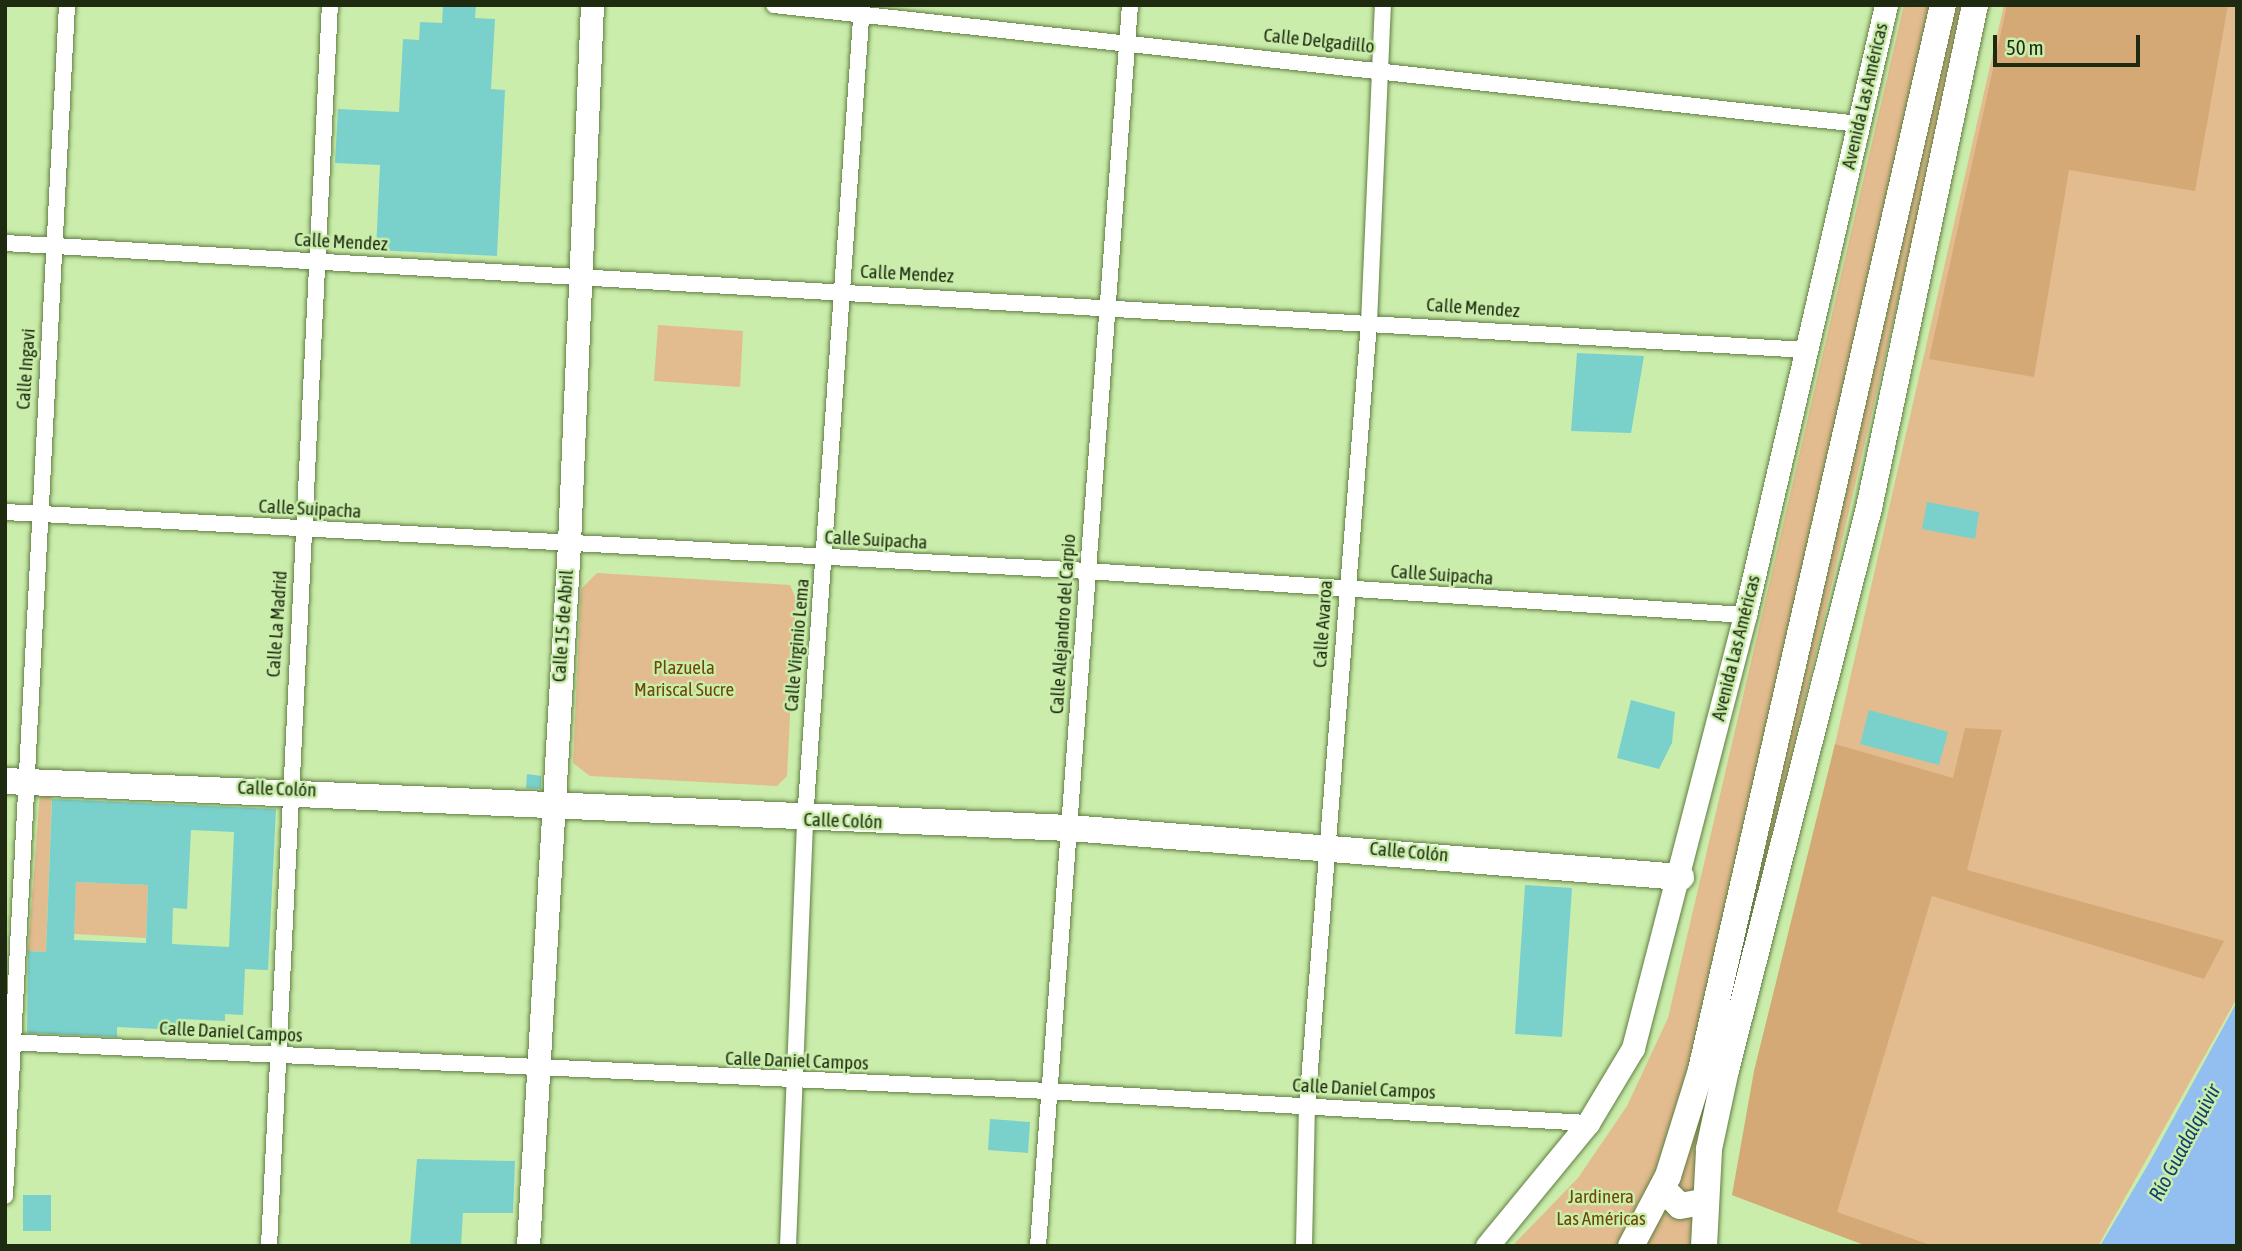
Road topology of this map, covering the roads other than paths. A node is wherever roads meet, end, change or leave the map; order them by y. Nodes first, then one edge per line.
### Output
1 (67, 5) edge
2 (330, 5) edge
3 (592, 5) edge
4 (774, 5) edge
5 (1130, 5) edge
6 (1383, 5) edge
7 (1886, 5) edge
8 (1943, 5) edge
9 (1975, 5) edge
10 (862, 11) edge
11 (1129, 41) junction
12 (1378, 69) junction
13 (1859, 124) junction
14 (5, 243) edge
15 (55, 244) junction
16 (316, 262) junction
17 (580, 277) junction
18 (843, 291) junction
19 (1109, 306) junction
20 (1369, 323) junction
21 (1806, 350) junction
22 (5, 512) edge
23 (38, 514) junction
24 (304, 530) junction
25 (569, 543) junction
26 (825, 559) junction
27 (1087, 571) junction
28 (1346, 590) junction
29 (1745, 615) junction
30 (15, 781) edge
31 (288, 789) junction
32 (550, 801) junction
33 (805, 820) junction
34 (1070, 828) junction
35 (1329, 845) junction
36 (1681, 877) junction
37 (8, 1042) edge
38 (275, 1055) junction
39 (538, 1070) junction
40 (798, 1083) junction
41 (1047, 1091) junction
42 (1307, 1107) junction
43 (1588, 1123) junction
44 (1662, 1188) junction
45 (5, 1196) edge
46 (1703, 1202) junction
47 (269, 1246) edge
48 (528, 1246) edge
49 (788, 1246) edge
50 (1038, 1246) edge
51 (1304, 1246) edge
52 (1488, 1246) edge
53 (1631, 1246) edge
54 (1704, 1246) edge

1 - 15 street, Calle Ingavi
2 - 16 street, Calle La Madrid
3 - 17 street, Calle 15 de Abril
4 - 10 street, Calle Delgadillo
5 - 11 street, Calle Alejandro del Carpio
6 - 12 street, Calle Avaroa
7 - 13 street, Avenida Las Américas
8 - 44 main road
9 - 46 main road
10 - 11 street, Calle Delgadillo
10 - 18 street, Calle Virginio Lema
11 - 12 street, Calle Delgadillo
11 - 19 street, Calle Alejandro del Carpio
12 - 13 street, Calle Delgadillo
12 - 20 street, Calle Avaroa
13 - 21 street, Avenida Las Américas
14 - 15 street, Calle Mendez
15 - 16 street, Calle Mendez
15 - 23 street, Calle Ingavi
16 - 17 street, Calle Mendez
16 - 24 street, Calle La Madrid
17 - 18 street, Calle Mendez
17 - 25 street, Calle 15 de Abril
18 - 19 street, Calle Mendez
18 - 26 street, Calle Virginio Lema
19 - 20 street, Calle Mendez
19 - 27 street, Calle Alejandro del Carpio
20 - 21 street, Calle Mendez
20 - 28 street, Calle Avaroa
21 - 29 street, Avenida Las Américas
22 - 23 street, Calle Suipacha
23 - 24 street, Calle Suipacha
23 - 30 street, Calle Ingavi
24 - 25 street, Calle Suipacha
24 - 31 street, Calle La Madrid
25 - 26 street, Calle Suipacha
25 - 32 street, Calle 15 de Abril
26 - 27 street, Calle Suipacha
26 - 33 street, Calle Virginio Lema
27 - 28 street, Calle Suipacha
27 - 34 street, Calle Alejandro del Carpio
28 - 29 street, Calle Suipacha
28 - 35 street, Calle Avaroa
29 - 36 street, Avenida Las Américas
30 - 31 main road, Calle Colón
30 - 37 street, Calle Ingavi
31 - 32 main road, Calle Colón
31 - 38 street, Calle La Madrid
32 - 33 main road, Calle Colón
32 - 39 street, Calle 15 de Abril
33 - 34 main road, Calle Colón
33 - 40 street, Calle Virginio Lema
34 - 35 main road, Calle Colón
34 - 41 street, Calle Alejandro del Carpio
35 - 36 main road, Calle Colón
35 - 42 street, Calle Avaroa
36 - 43 street, Avenida Las Américas
37 - 38 street, Calle Daniel Campos
37 - 45 street, Calle Ingavi
38 - 39 street, Calle Daniel Campos
38 - 47 street, Calle La Madrid
39 - 40 street, Calle Daniel Campos
39 - 48 street, Calle 15 de Abril
40 - 41 street, Calle Daniel Campos
40 - 49 street, Calle Virginio Lema
41 - 42 street, Calle Daniel Campos
41 - 50 street, Calle Alejandro del Carpio
42 - 43 street, Calle Daniel Campos
42 - 51 street, Calle Avaroa
43 - 52 street, Avenida Las Américas
44 - 46 main road
44 - 53 main road
46 - 54 main road

